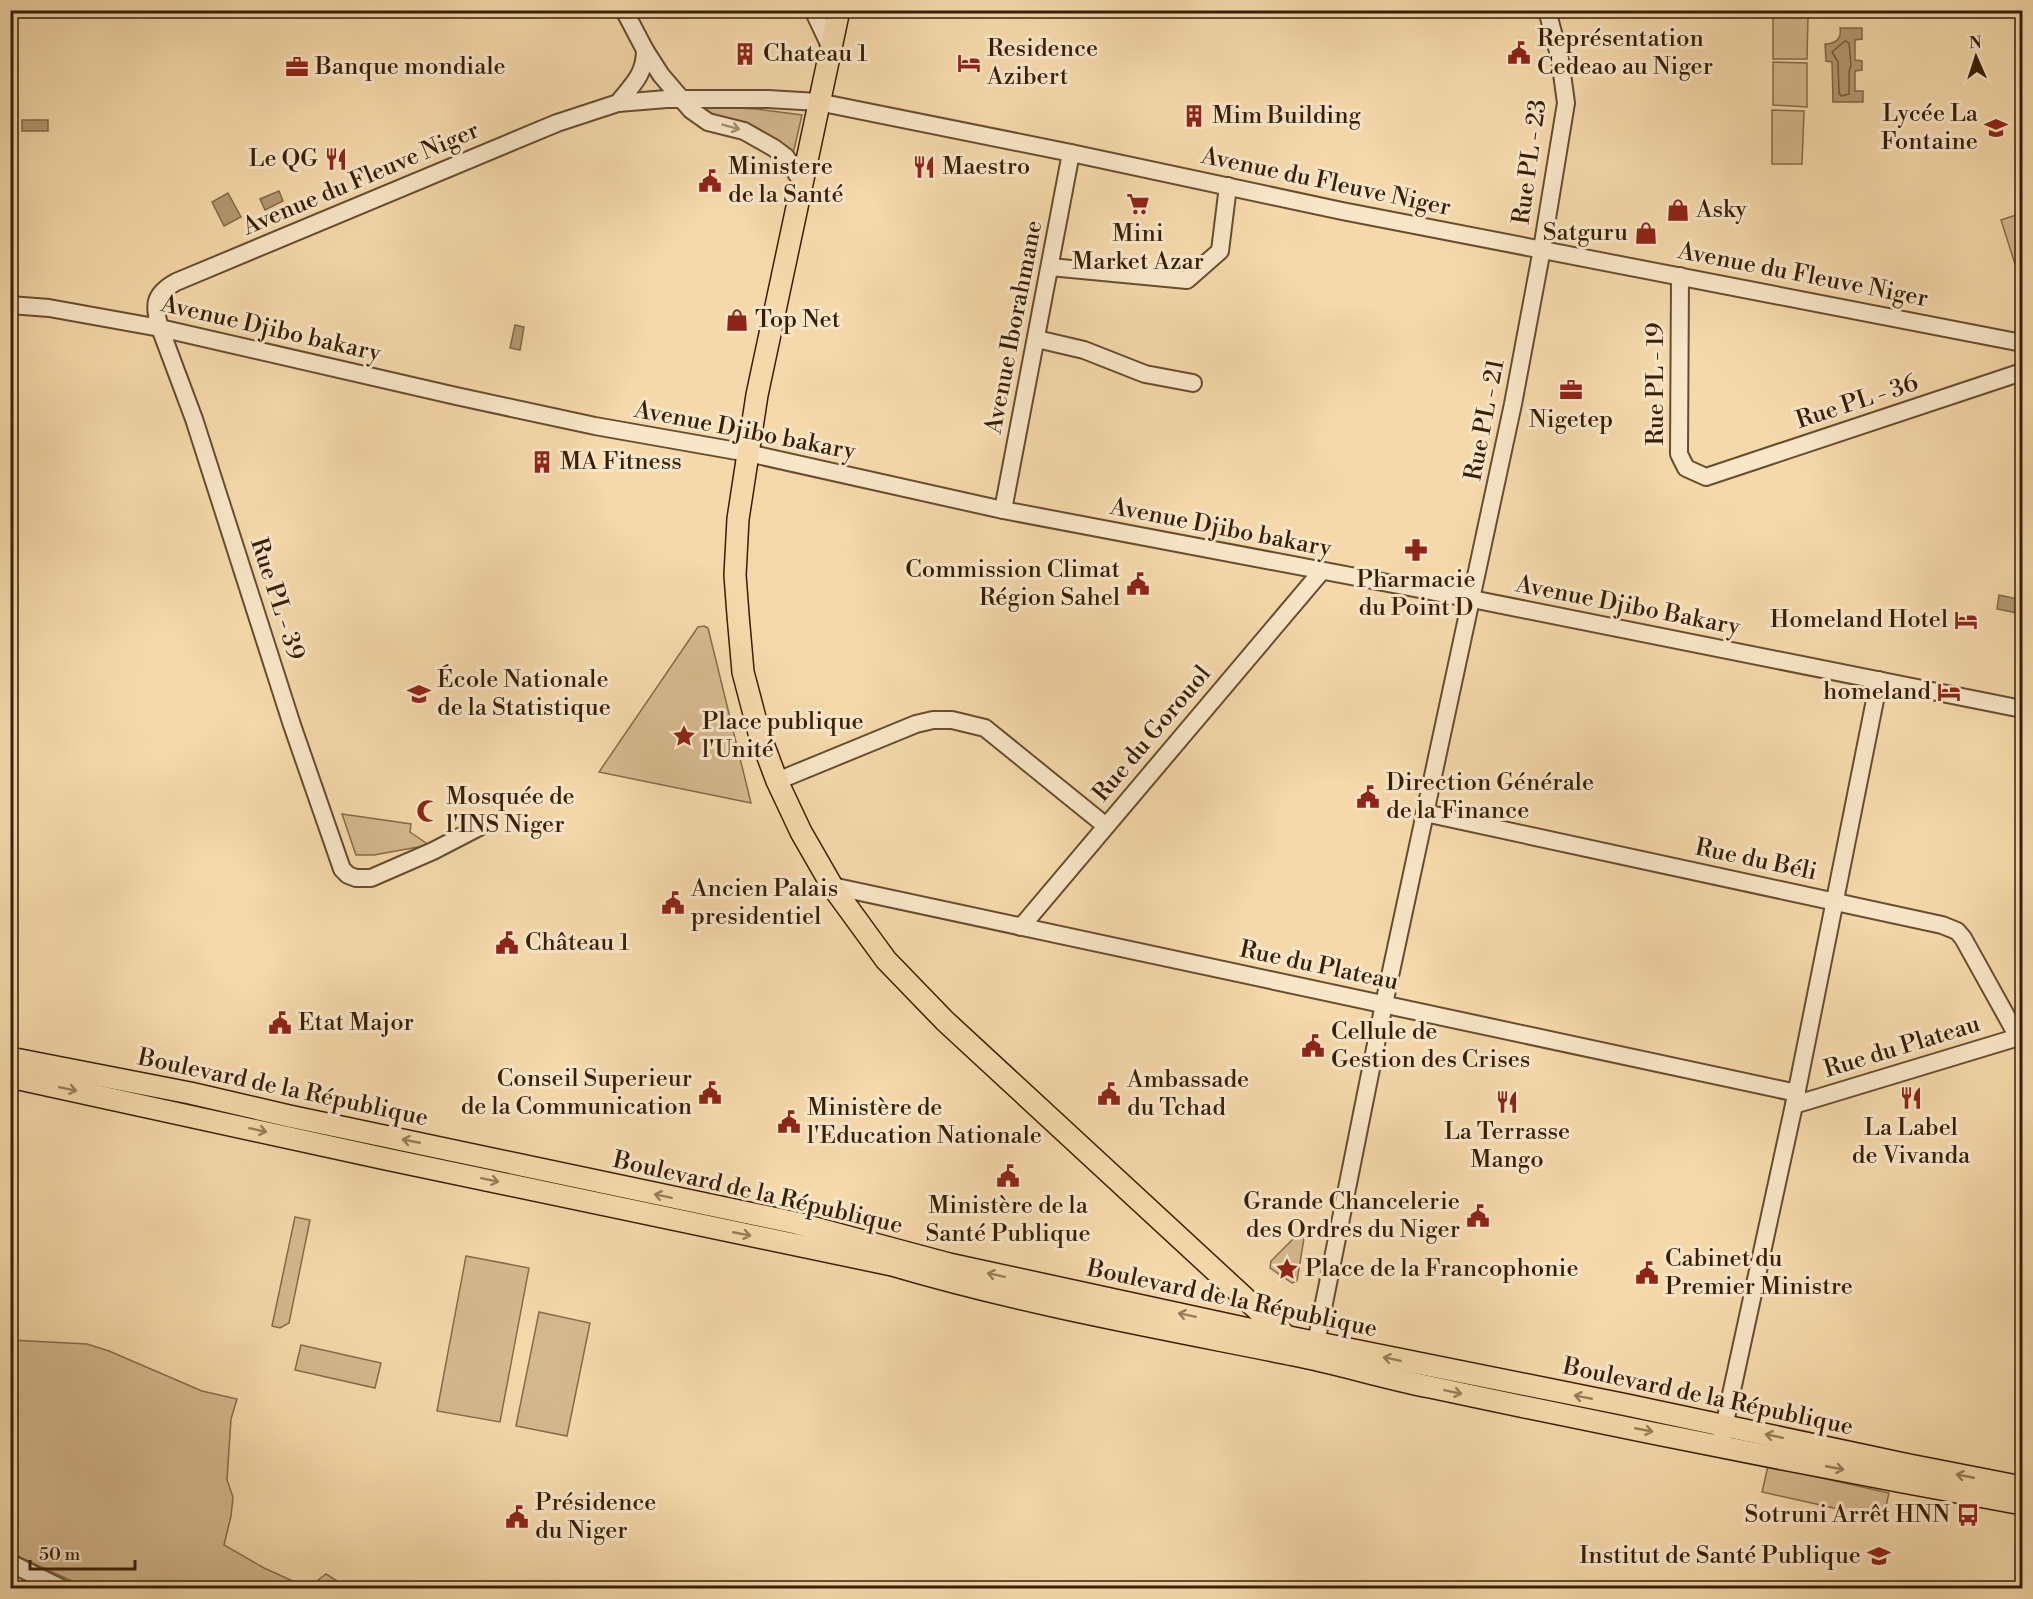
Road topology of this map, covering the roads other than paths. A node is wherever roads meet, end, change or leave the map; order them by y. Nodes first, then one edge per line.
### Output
1 (624, 10) edge
2 (813, 10) edge
3 (839, 10) edge
4 (1547, 10) edge
5 (831, 48) junction
6 (645, 50) junction
7 (683, 99) junction
8 (818, 102) junction
9 (618, 103) junction
10 (1071, 153) junction
11 (803, 184) junction
12 (1228, 186) junction
13 (1542, 249) junction
14 (1050, 267) junction
15 (1680, 276) junction
16 (10, 305) edge
17 (160, 327) junction
18 (1037, 339) junction
19 (2022, 343) edge
20 (2022, 376) edge
21 (1193, 383) dead end
22 (748, 453) junction
23 (1706, 477) joint
24 (1003, 510) junction
25 (1321, 572) junction
26 (1472, 599) junction
27 (1879, 680) junction
28 (2022, 709) edge
29 (777, 781) junction
30 (1425, 813) junction
31 (489, 822) dead end
32 (1106, 826) junction
33 (832, 886) junction
34 (1835, 902) junction
35 (1021, 927) junction
36 (1384, 1004) junction
37 (2020, 1036) edge
38 (10, 1059) edge
39 (10, 1077) edge
40 (142, 1094) junction
41 (1796, 1099) junction
42 (451, 1149) junction
43 (447, 1170) junction
44 (704, 1215) junction
45 (1302, 1348) junction
46 (1722, 1436) junction
47 (2022, 1487) edge
48 (2022, 1504) edge
49 (10, 1563) edge
50 (61, 1588) edge

1 - 6 street
2 - 5 street
3 - 5 main road
4 - 13 street, Rue PL - 23
5 - 8 main road
6 - 7 street
6 - 9 street
7 - 8 street, Avenue du Fleuve Niger
7 - 9 street, Avenue du Fleuve Niger
7 -> 11 street
8 - 10 street, Avenue du Fleuve Niger
8 - 11 main road
9 - 17 street, Avenue du Fleuve Niger
10 - 12 street, Avenue du Fleuve Niger
10 - 14 street, Avenue Iborahmane
11 - 22 main road
12 - 13 street, Avenue du Fleuve Niger
12 - 14 street
13 - 15 street, Avenue du Fleuve Niger
13 - 26 street, Rue PL - 21
14 - 18 street, Avenue Iborahmane
15 - 19 street, Avenue du Fleuve Niger
15 - 23 street, Rue PL - 19
16 - 17 street, Avenue Djibo bakary
17 - 22 street, Avenue Djibo bakary
17 - 31 street, Rue PL - 39
18 - 21 street
18 - 24 street, Avenue Iborahmane
20 - 23 street, Rue PL - 36
22 - 24 street, Avenue Djibo bakary
22 - 29 main road
24 - 25 street, Avenue Djibo bakary
25 - 26 street, Avenue Djibo bakary
25 - 32 street, Rue du Gorouol
26 - 27 street, Avenue Djibo Bakary
26 - 30 street, Rue PL - 21
27 - 28 street, Avenue Djibo Bakary
27 - 34 street
29 - 32 street
29 - 33 main road
30 - 34 street, Rue du Béli
30 - 36 street, Rue PL - 21
32 - 35 street, Rue du Gorouol
33 - 35 street, Rue du Plateau
33 - 45 main road
34 - 37 street, Rue du Béli
34 - 41 street
35 - 36 street, Rue du Plateau
36 - 41 street, Rue du Plateau
36 - 45 street, Rue PL - 21
37 - 41 street, Rue du Plateau
38 - 40 main road, Boulevard de la République
39 -> 40 main road, Boulevard de la République
42 -> 40 main road, Boulevard de la République
40 -> 43 main road, Boulevard de la République
41 - 46 street
42 - 43 main road
44 -> 42 main road, Boulevard de la République
43 -> 44 main road, Boulevard de la République
44 - 45 main road, Boulevard de la République
45 - 46 main road, Boulevard de la République
47 -> 46 main road, Boulevard de la République
46 -> 48 main road, Boulevard de la République
49 - 50 street

